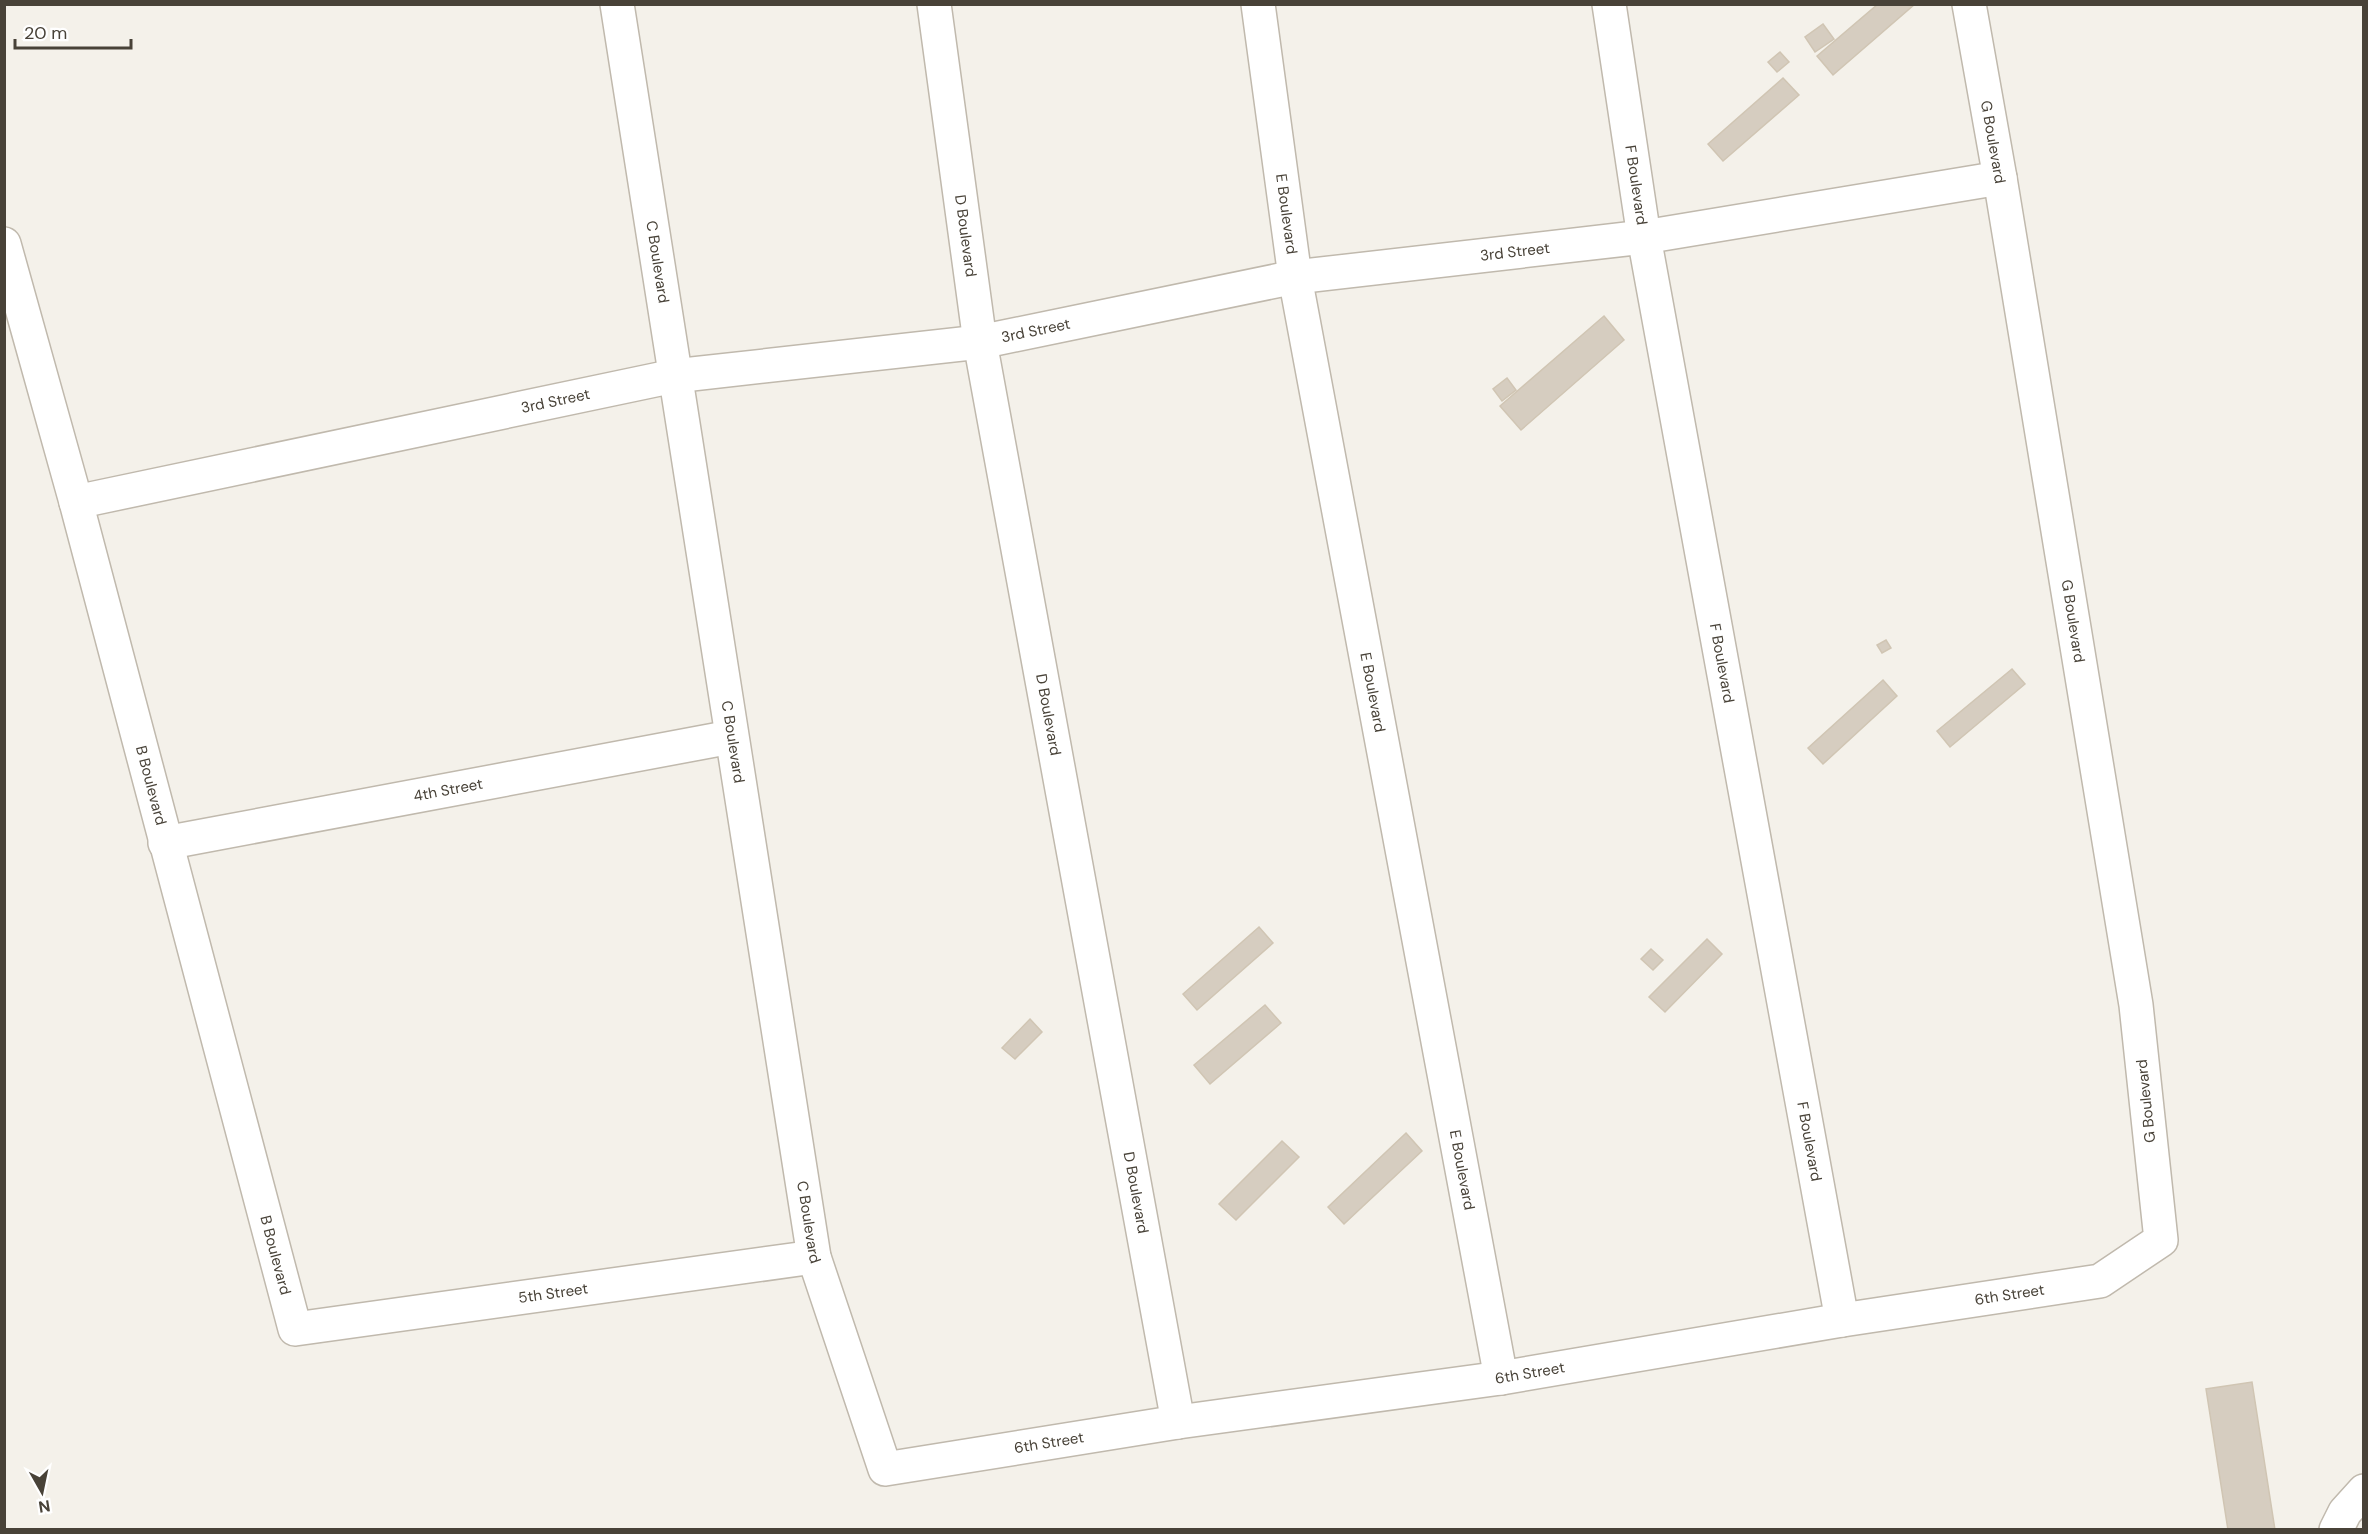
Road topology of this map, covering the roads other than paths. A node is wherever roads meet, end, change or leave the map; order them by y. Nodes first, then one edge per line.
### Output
1 (617, 4) edge
2 (934, 4) edge
3 (1257, 4) edge
4 (1609, 4) edge
5 (1969, 4) edge
6 (2000, 178) junction
7 (1644, 237) junction
8 (4, 244) edge
9 (1295, 277) junction
10 (980, 342) junction
11 (674, 376) junction
12 (76, 502) junction
13 (731, 737) junction
14 (165, 843) junction
15 (2161, 1240) joint
16 (814, 1257) junction
17 (1842, 1320) junction
18 (295, 1329) joint
19 (1501, 1378) junction
20 (1178, 1422) junction
21 (885, 1469) joint
22 (2364, 1491) edge
23 (2336, 1530) edge

1 - 11 street, C Boulevard
2 - 10 street, D Boulevard
3 - 9 street, E Boulevard
4 - 7 street, F Boulevard
5 - 6 street, G Boulevard
6 - 7 street, 3rd Street
6 - 15 street, G Boulevard
7 - 9 street, 3rd Street
7 - 17 street, F Boulevard
8 - 12 street, B Boulevard
9 - 10 street, 3rd Street
9 - 19 street, E Boulevard
10 - 11 street, 3rd Street
10 - 20 street, D Boulevard
11 - 12 street, 3rd Street
11 - 13 street, C Boulevard
12 - 14 street, B Boulevard
13 - 14 street, 4th Street
13 - 16 street, C Boulevard
14 - 18 street, B Boulevard
15 - 17 street, 6th Street
16 - 18 street, 5th Street
16 - 21 street, C Boulevard
17 - 19 street, 6th Street
19 - 20 street, 6th Street
20 - 21 street, 6th Street
22 - 23 street

